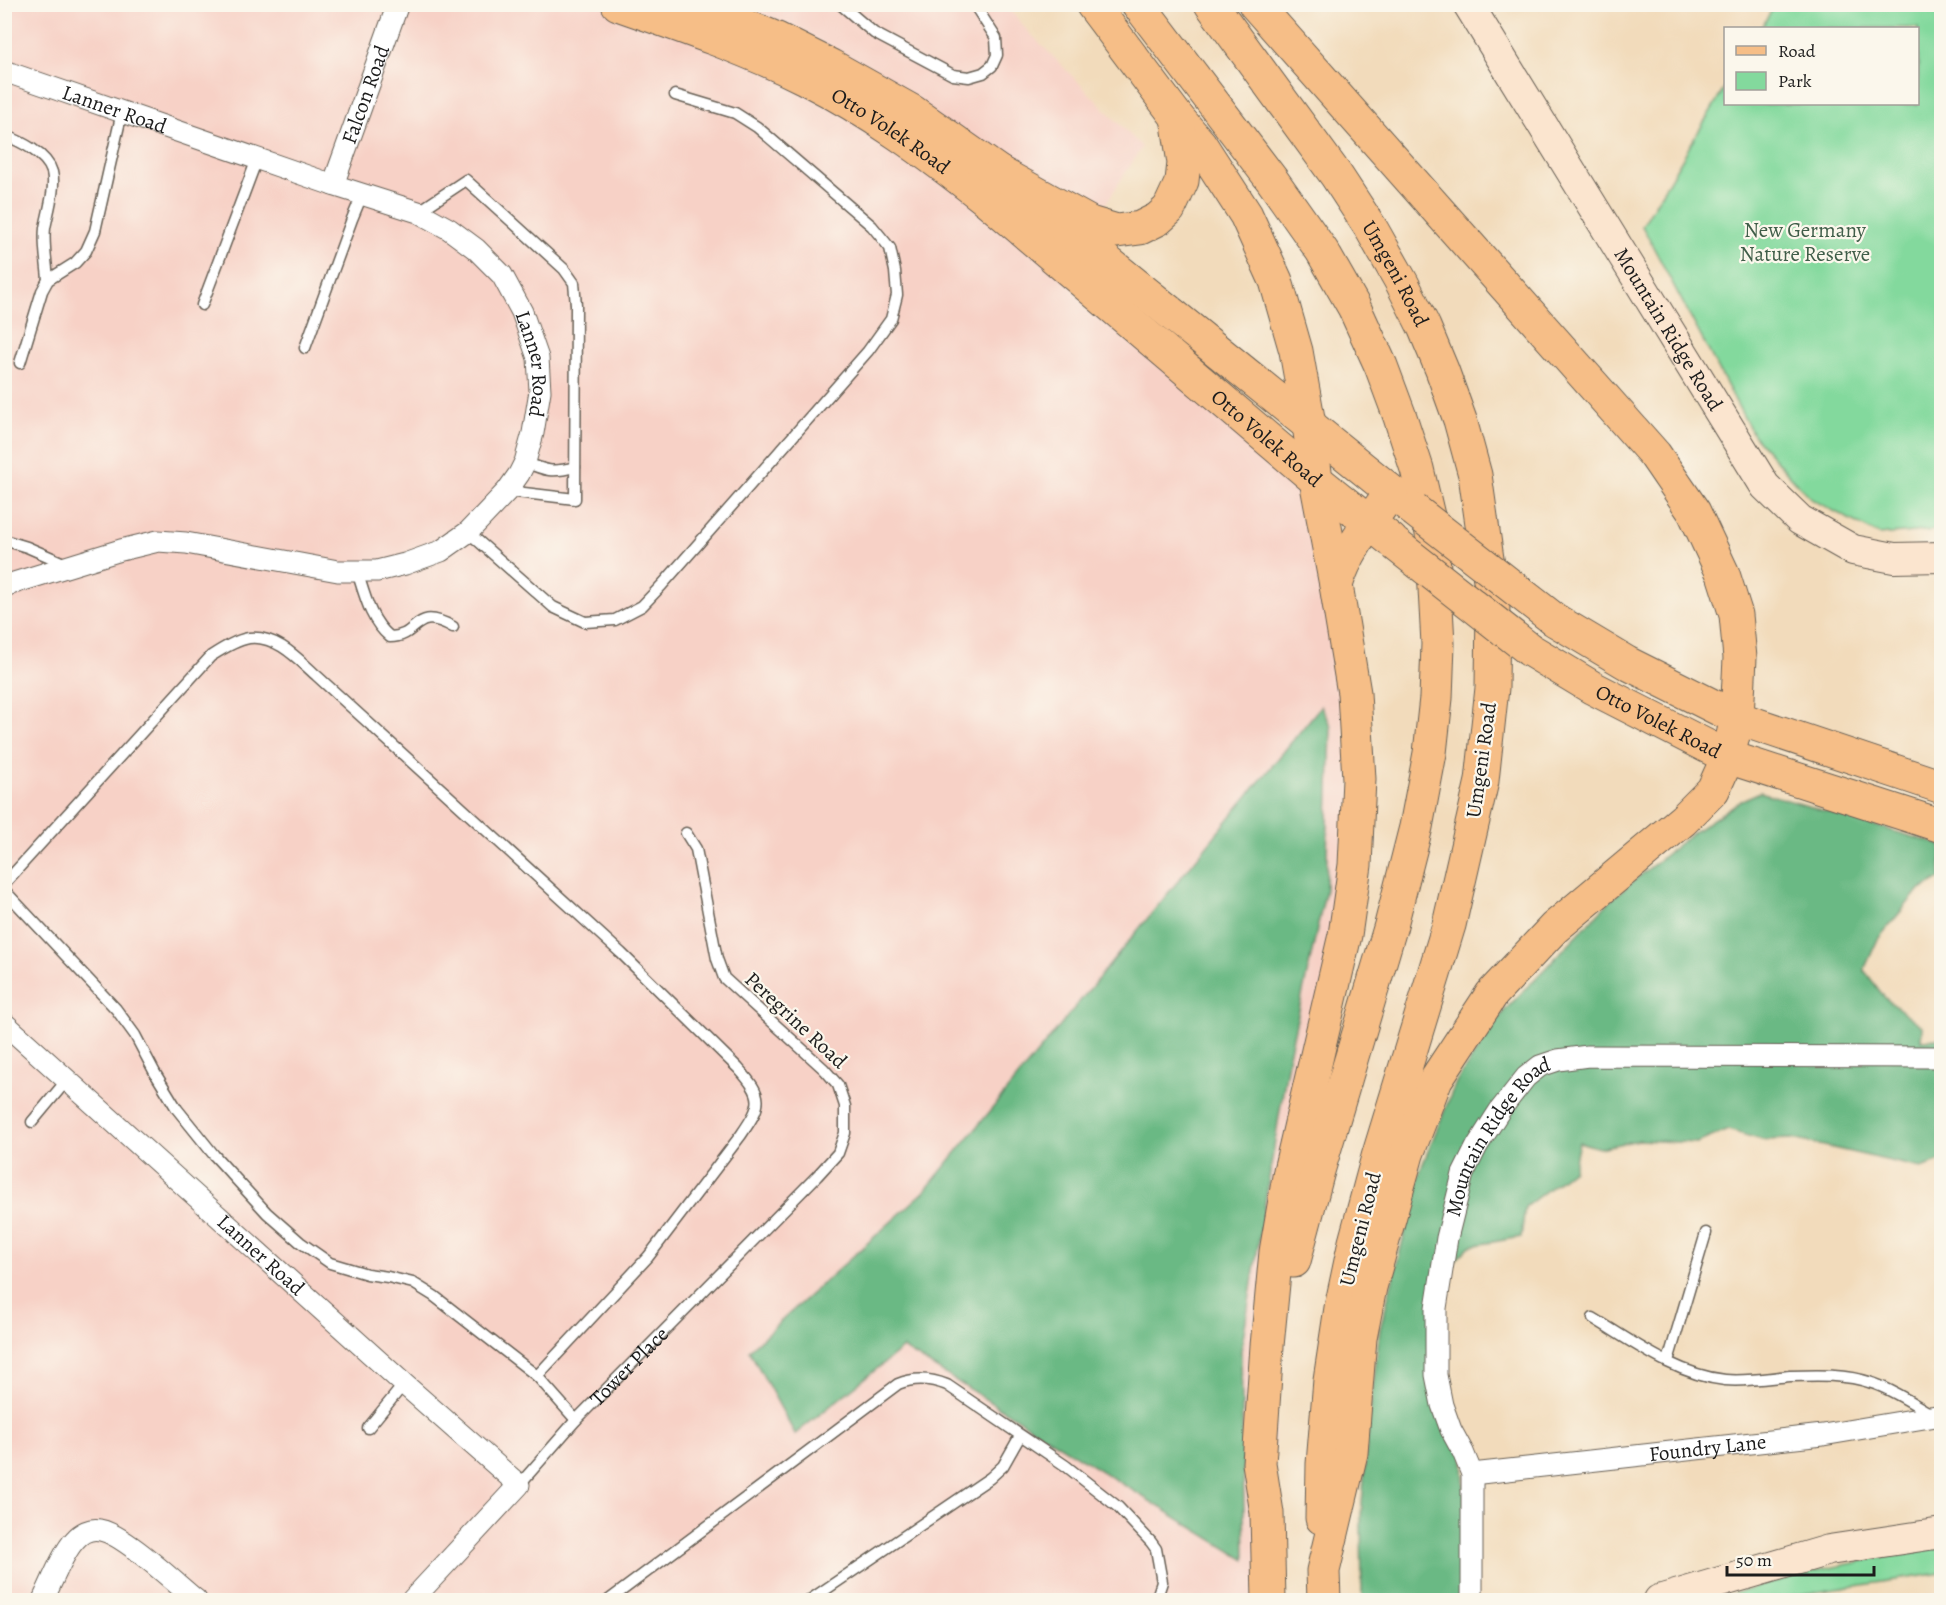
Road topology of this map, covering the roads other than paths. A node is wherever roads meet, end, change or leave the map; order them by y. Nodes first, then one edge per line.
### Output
1 (398, 4) edge
2 (618, 4) edge
3 (693, 4) edge
4 (840, 4) edge
5 (974, 4) edge
6 (1092, 4) edge
7 (1138, 4) edge
8 (1211, 4) edge
9 (1255, 4) edge
10 (1468, 4) edge
11 (4, 70) edge
12 (675, 95) dead end
13 (122, 112) junction
14 (1177, 117) junction
15 (4, 135) edge
16 (257, 159) junction
17 (1000, 172) junction
18 (333, 185) junction
19 (362, 195) junction
20 (418, 213) junction
21 (48, 280) junction
22 (202, 305) dead end
23 (305, 348) dead end
24 (20, 363) dead end
25 (1309, 424) junction
26 (525, 462) junction
27 (575, 467) junction
28 (1316, 480) junction
29 (507, 491) junction
30 (1403, 501) junction
31 (1369, 522) junction
32 (468, 532) junction
33 (4, 540) edge
34 (1941, 557) edge
35 (69, 566) junction
36 (357, 571) junction
37 (1336, 585) junction
38 (4, 586) edge
39 (453, 627) dead end
40 (1737, 718) junction
41 (1728, 757) junction
42 (1941, 787) edge
43 (1941, 826) edge
44 (686, 833) dead end
45 (4, 884) edge
46 (4, 890) edge
47 (4, 1023) edge
48 (1941, 1057) edge
49 (67, 1080) junction
50 (32, 1122) dead end
51 (845, 1133) joint
52 (1706, 1233) dead end
53 (1593, 1318) dead end
54 (1668, 1361) junction
55 (537, 1376) junction
56 (404, 1384) junction
57 (1939, 1416) edge
58 (576, 1420) junction
59 (368, 1428) dead end
60 (1020, 1436) junction
61 (1472, 1474) junction
62 (519, 1485) junction
63 (1267, 1513) junction
64 (1941, 1533) edge
65 (1324, 1586) edge
66 (43, 1600) edge
67 (196, 1600) edge
68 (412, 1600) edge
69 (609, 1600) edge
70 (810, 1600) edge
71 (1156, 1600) edge
72 (1269, 1600) edge
73 (1472, 1600) edge
74 (1659, 1600) edge

1 - 18 street, Falcon Road
2 - 28 main road, Otto Volek Road
3 - 17 main road, Otto Volek Road
4 - 5 lane
6 - 14 main road
7 - 63 main road
8 - 65 main road, Umgeni Road
9 - 40 main road
10 - 34 street, Mountain Ridge Road
11 - 13 street, Lanner Road
12 - 32 lane
13 - 16 street, Lanner Road
13 - 21 lane
14 - 17 main road
14 - 25 main road
15 - 21 lane
16 - 18 street, Lanner Road
16 - 22 lane
17 - 25 main road, Otto Volek Road
18 - 19 street, Lanner Road
19 - 20 street, Lanner Road
19 - 23 lane
20 - 26 street, Lanner Road
20 - 27 lane
21 - 24 lane
25 - 28 main road
25 - 30 main road, Otto Volek Road
26 - 27 lane
26 - 29 street, Lanner Road
27 - 29 lane
28 - 31 main road, Otto Volek Road
28 - 37 main road
29 - 32 street, Lanner Road
30 - 31 main road
30 - 40 main road, Otto Volek Road, bridge
31 - 37 main road
31 - 41 main road, Otto Volek Road, bridge
32 - 36 street, Lanner Road
33 - 35 lane
35 - 36 street, Lanner Road
35 - 38 street, Lanner Road
36 - 39 lane
37 - 63 main road
40 - 41 main road
40 - 42 main road, Otto Volek Road
41 - 43 main road, Otto Volek Road
41 - 65 main road
44 - 51 lane, Peregrine Road
45 - 55 lane
46 - 55 lane
47 - 49 street, Lanner Road
48 - 61 street, Mountain Ridge Road
49 - 50 lane
49 - 56 street, Lanner Road
51 - 58 lane, Tower Place
52 - 54 lane
53 - 54 lane
54 - 57 lane
55 - 58 lane
56 - 59 lane
56 - 62 street, Lanner Road
57 - 61 street, Foundry Lane
58 - 62 lane, Tower Place
60 - 69 lane
60 - 70 lane
60 - 71 lane
61 - 73 street, Mountain Ridge Road
62 - 68 street, Tower Place
63 - 72 main road
64 - 74 street
66 - 67 street

